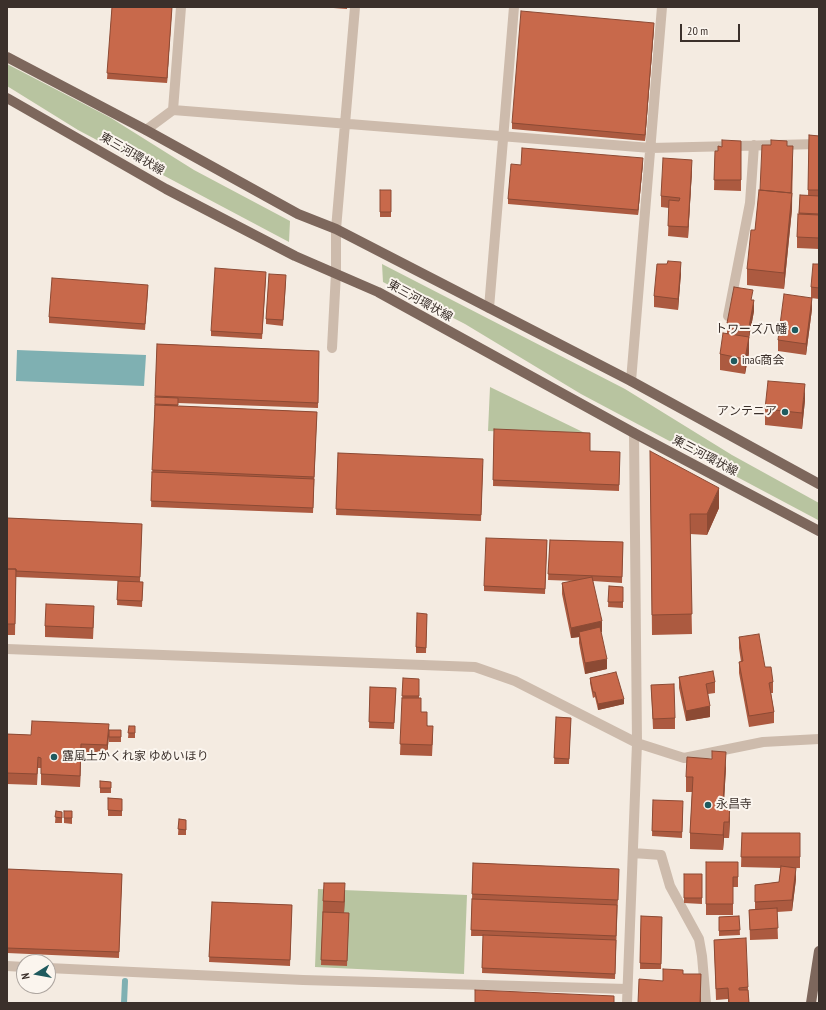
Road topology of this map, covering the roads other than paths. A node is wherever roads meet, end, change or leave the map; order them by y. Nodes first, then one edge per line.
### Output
1 (181, 7) edge
2 (355, 7) edge
3 (514, 7) edge
4 (662, 7) edge
5 (7, 57) edge
6 (7, 98) edge
7 (173, 110) junction
8 (346, 124) junction
9 (146, 130) junction
10 (504, 136) junction
11 (819, 144) edge
12 (754, 145) junction
13 (651, 148) junction
14 (336, 230) junction
15 (336, 273) junction
16 (489, 308) junction
17 (728, 316) edge
18 (332, 348) dead end
19 (631, 380) junction
20 (634, 433) junction
21 (819, 484) edge
22 (819, 531) edge
23 (7, 649) edge
24 (819, 739) edge
25 (637, 743) junction
26 (633, 853) junction
27 (819, 951) edge
28 (56, 968) edge
29 (627, 989) junction
30 (627, 1003) edge
31 (706, 1003) edge
32 (811, 1003) edge

1 - 7 street
2 - 8 street
3 - 10 street
4 - 13 street
5 - 9 main road, 東三河環状線
6 - 15 main road, 東三河環状線
7 - 8 street
7 - 9 street
8 - 10 street
8 - 14 street
9 - 14 main road, 東三河環状線
10 - 13 street
10 - 16 street
11 - 12 street
12 - 13 street
12 - 17 street
13 - 19 street
14 - 15 street
14 - 16 main road, 東三河環状線
15 - 18 street
15 - 20 main road, 東三河環状線
16 - 19 main road, 東三河環状線
19 - 21 main road, 東三河環状線
20 - 22 main road, 東三河環状線
20 - 25 street
23 - 25 street
24 - 25 street
25 - 26 street
26 - 29 street
26 - 31 street
27 - 32 main road
28 - 29 street
29 - 30 street

